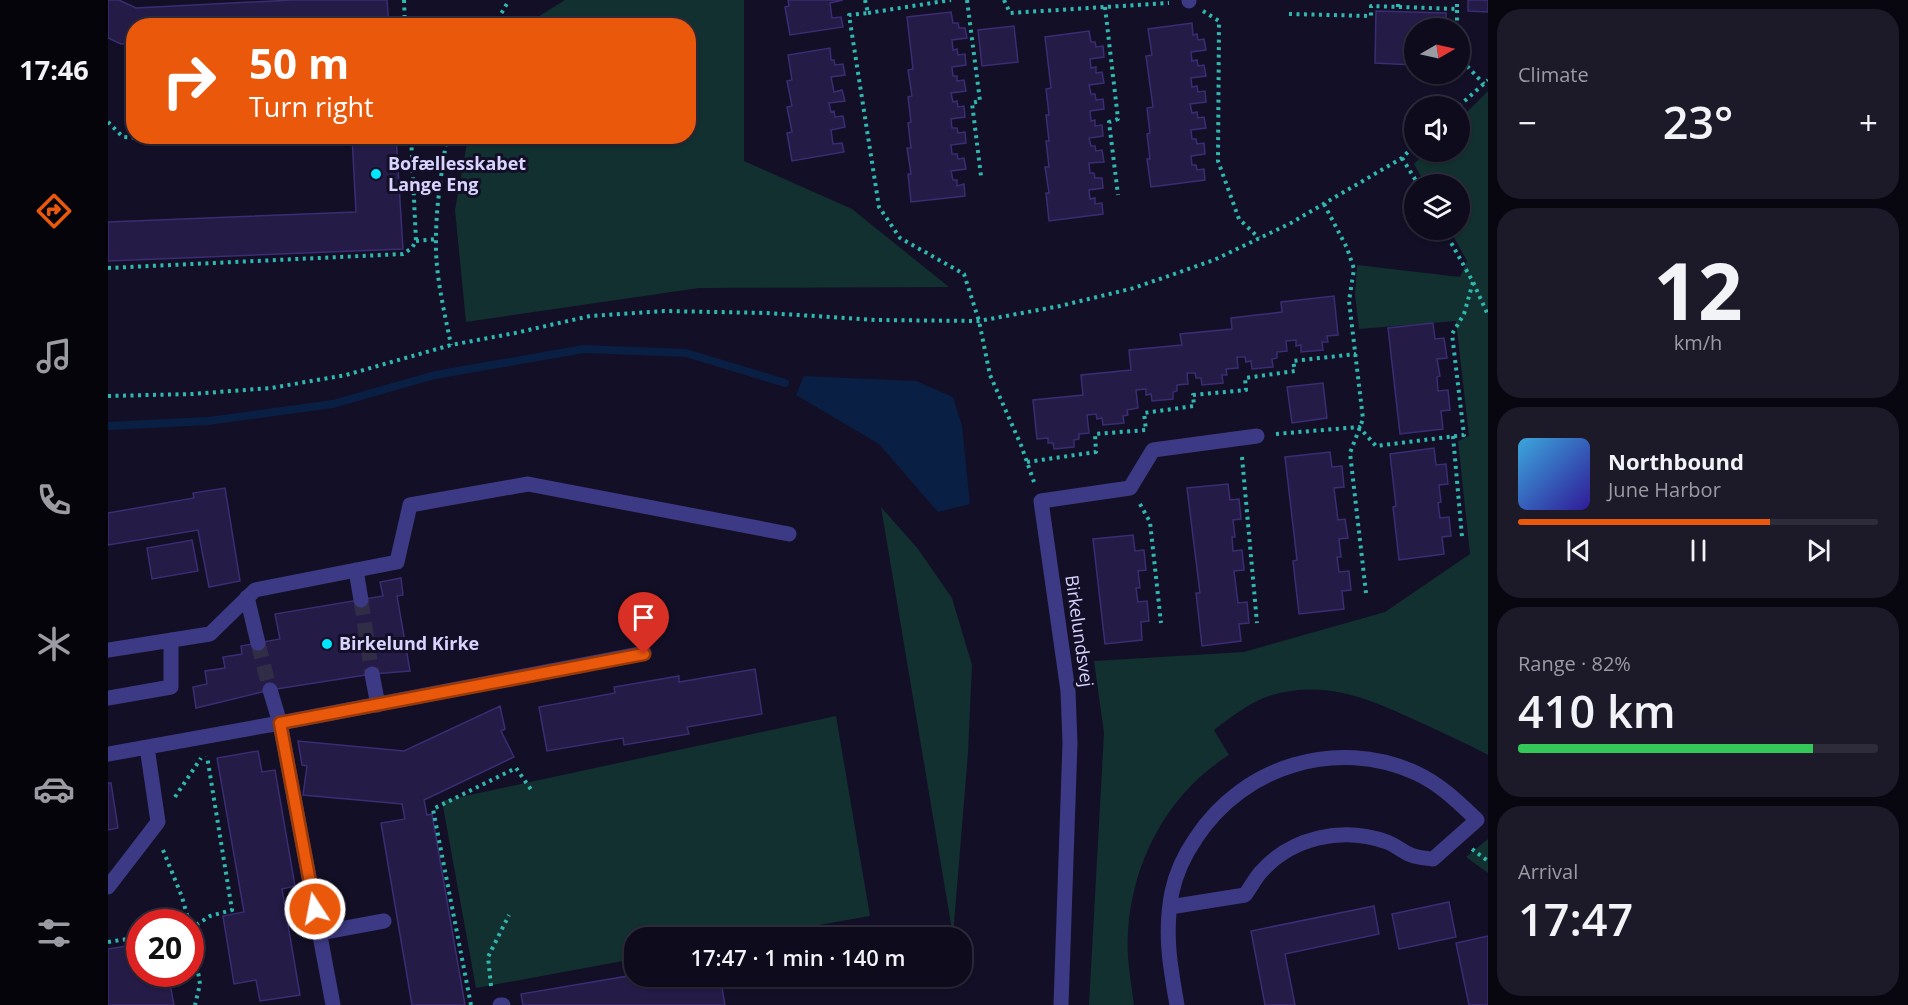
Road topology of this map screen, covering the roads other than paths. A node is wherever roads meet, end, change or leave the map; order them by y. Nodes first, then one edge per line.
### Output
1 (1257, 436) road end
2 (789, 534) dead end
3 (356, 570) junction
4 (247, 597) junction
5 (361, 600) tunnel mouth
6 (171, 640) junction
7 (258, 643) tunnel mouth
8 (108, 650) edge
9 (644, 654) dead end
10 (372, 674) tunnel mouth
11 (270, 690) tunnel mouth
12 (108, 698) edge
13 (378, 705) junction
14 (280, 723) junction
15 (147, 747) junction
16 (108, 754) edge
17 (108, 887) edge
18 (1170, 907) junction
19 (384, 921) dead end
20 (320, 933) junction
21 (333, 1005) edge
22 (1061, 1005) edge
23 (1177, 1005) edge

1 - 22 street, Birkelundsvej
2 - 3 street
3 - 4 street
3 - 5 street
4 - 6 street
4 - 7 street
6 - 8 street
6 - 12 street
9 - 13 street
10 - 13 street
11 - 14 street
13 - 14 street
14 - 15 street
14 - 20 street
15 - 16 street
15 - 17 street
18 - 18 street
18 - 23 street
19 - 20 street
20 - 21 street

